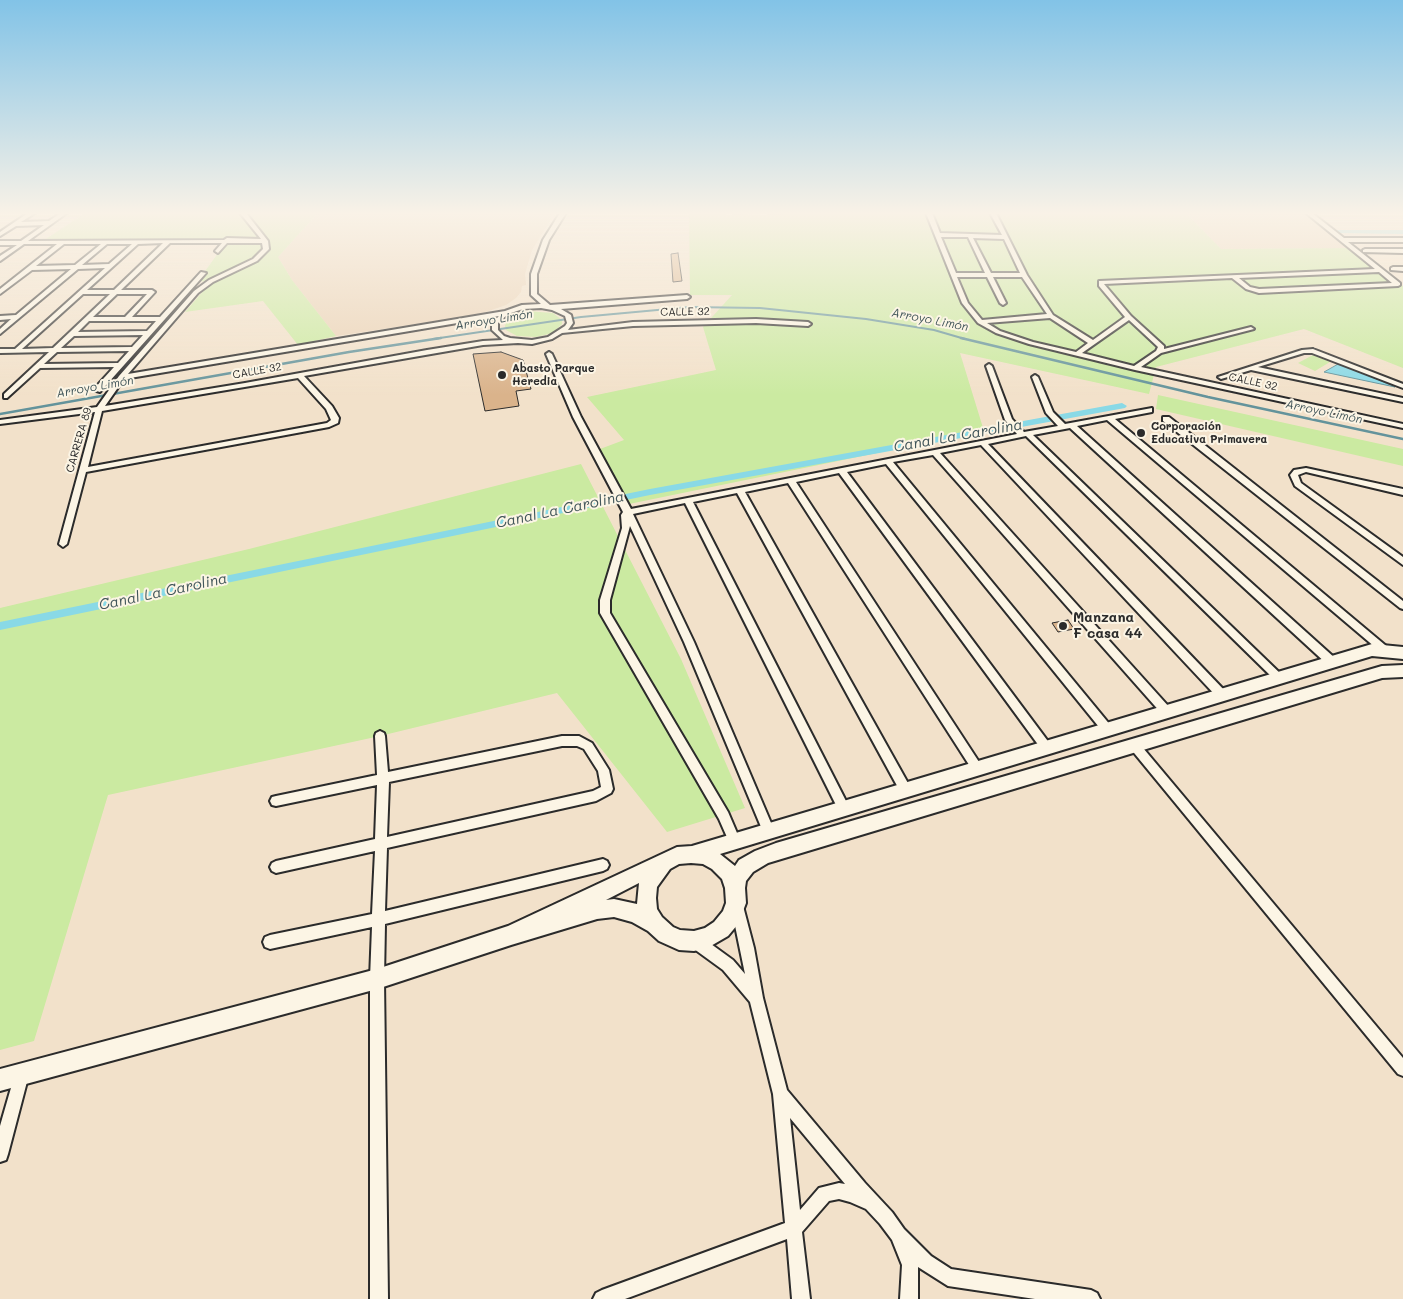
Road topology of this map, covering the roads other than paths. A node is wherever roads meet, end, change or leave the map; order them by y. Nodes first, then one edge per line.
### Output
1 (203, 273) dead end
2 (23, 274) edge
3 (68, 274) edge
4 (101, 274) edge
5 (135, 274) edge
6 (226, 274) edge
7 (534, 274) edge
8 (1292, 274) edge
9 (1386, 274) edge
10 (953, 275) joint
11 (989, 275) junction
12 (1024, 275) joint
13 (1233, 276) junction
14 (3, 287) edge
15 (0, 292) edge
16 (80, 292) junction
17 (115, 292) junction
18 (534, 295) junction
19 (687, 297) dead end
20 (1003, 302) dead end
21 (552, 307) junction
22 (513, 310) junction
23 (506, 313) junction
24 (1051, 316) junction
25 (1129, 317) junction
26 (0, 318) edge
27 (17, 318) junction
28 (87, 319) junction
29 (127, 319) junction
30 (160, 319) junction
31 (980, 322) junction
32 (808, 324) dead end
33 (1250, 329) dead end
34 (0, 332) edge
35 (148, 333) junction
36 (71, 334) junction
37 (561, 334) junction
38 (520, 342) junction
39 (1093, 343) junction
40 (133, 349) junction
41 (54, 350) junction
42 (0, 351) edge
43 (16, 351) junction
44 (1159, 352) junction
45 (549, 354) junction
46 (1076, 354) junction
47 (120, 365) junction
48 (39, 366) junction
49 (989, 366) dead end
50 (1135, 368) junction
51 (1250, 368) junction
52 (300, 375) junction
53 (1035, 377) dead end
54 (1221, 377) dead end
55 (119, 379) junction
56 (1403, 386) edge
57 (97, 390) dead end
58 (7, 396) dead end
59 (1403, 400) edge
60 (100, 407) junction
61 (1150, 410) dead end
62 (1109, 418) junction
63 (1166, 419) dead end
64 (0, 422) edge
65 (1067, 426) junction
66 (1403, 426) edge
67 (1022, 432) junction
68 (983, 443) junction
69 (935, 452) junction
70 (888, 462) junction
71 (82, 470) junction
72 (842, 471) junction
73 (791, 481) junction
74 (740, 491) junction
75 (1403, 492) edge
76 (688, 501) junction
77 (626, 509) junction
78 (63, 544) dead end
79 (1403, 562) edge
80 (1403, 606) edge
81 (1386, 650) junction
82 (1403, 653) edge
83 (1332, 662) junction
84 (1403, 671) edge
85 (1280, 678) junction
86 (1247, 687) junction
87 (1222, 695) junction
88 (1266, 706) junction
89 (1166, 711) junction
90 (1107, 729) junction
91 (380, 736) dead end
92 (1134, 745) junction
93 (1046, 747) junction
94 (976, 768) junction
95 (383, 777) junction
96 (905, 789) junction
97 (276, 801) dead end
98 (842, 807) junction
99 (768, 830) junction
100 (734, 840) junction
101 (381, 843) junction
102 (691, 854) junction
103 (665, 863) junction
104 (603, 865) dead end
105 (276, 867) dead end
106 (736, 895) junction
107 (379, 919) junction
108 (655, 924) junction
109 (511, 935) junction
110 (694, 941) junction
111 (270, 942) dead end
112 (377, 979) junction
113 (756, 998) junction
114 (1403, 1069) edge
115 (22, 1074) junction
116 (0, 1080) edge
117 (780, 1094) junction
118 (0, 1154) edge
119 (871, 1203) junction
120 (795, 1228) junction
121 (898, 1235) junction
122 (379, 1299) edge
123 (602, 1299) edge
124 (801, 1299) edge
125 (909, 1299) edge
126 (1091, 1299) edge

1 - 30 street
2 - 14 street
3 - 27 street
4 - 16 street
5 - 17 street
6 - 55 street, CARRERA 89
7 - 18 street
8 - 13 street
9 - 13 street
10 - 11 street
10 - 31 street
11 - 12 street
11 - 20 street
12 - 24 street
13 - 25 street
14 - 15 street
16 - 17 street
16 - 43 street
17 - 28 street
17 - 29 street
18 - 21 street
18 - 22 street
19 - 21 street, CALLE 32
21 - 22 street, CALLE 32
21 - 37 street
22 - 23 street
23 - 38 street
23 - 55 street, CALLE 32
24 - 31 street
24 - 39 street
25 - 39 street
25 - 44 street
26 - 27 street
27 - 34 street
28 - 29 street
28 - 36 street
29 - 30 street
30 - 35 street
31 - 46 street, CALLE 32
32 - 37 street, CALLE 32
33 - 44 street
35 - 36 street
35 - 40 street
36 - 41 street
37 - 38 street, CALLE 32
37 - 45 street
38 - 45 street
38 - 52 street, CALLE 32
39 - 46 street
40 - 41 street
40 - 47 street
41 - 43 street
41 - 48 street
42 - 43 street
44 - 50 street
45 - 77 street
46 - 50 street, CALLE 32
47 - 48 street
47 - 57 street
48 - 58 street
49 - 67 street
50 - 66 street, CALLE 32
51 - 54 street
51 - 56 street
51 - 59 street
52 - 60 street, CALLE 32
52 - 71 street
53 - 65 street
55 - 60 street, CARRERA 89
60 - 64 street, CALLE 32
60 - 71 street, CARRERA 89
61 - 62 street
62 - 65 street
62 - 81 street
63 - 80 street
65 - 67 street
65 - 83 street
67 - 68 street
67 - 85 street
68 - 69 street
68 - 87 street
69 - 70 street
69 - 89 street
70 - 72 street
70 - 90 street
71 - 78 street, CARRERA 89
72 - 73 street
72 - 93 street
73 - 74 street
73 - 94 street
74 - 76 street
74 - 96 street
75 - 79 street
76 - 77 street
76 - 98 street
77 - 99 street
77 - 100 street
81 - 82 street
81 - 83 street
83 - 85 street
84 - 88 street
85 - 86 street
86 - 87 street
86 - 88 street
87 - 89 street
88 - 92 street
89 - 90 street
90 - 93 street
91 - 95 street
92 - 106 street
92 - 114 street
93 - 94 street
94 - 96 street
95 - 97 street
95 - 101 street
95 - 101 street
96 - 98 street
98 - 99 street
99 - 100 street
100 - 102 street
101 - 105 street
101 - 107 street
102 - 103 street
102 - 106 street
103 - 108 street
103 - 109 street
104 - 107 street
106 - 110 street
106 - 113 street
107 - 111 street
107 - 112 street
108 - 109 street
108 - 110 street
109 - 112 street
110 - 113 street
112 - 115 street
112 - 122 street
113 - 117 street
115 - 116 street
115 - 118 street
117 - 119 street
117 - 120 street
119 - 120 street
119 - 121 street
120 - 123 street
120 - 124 street
121 - 125 street
121 - 126 street

